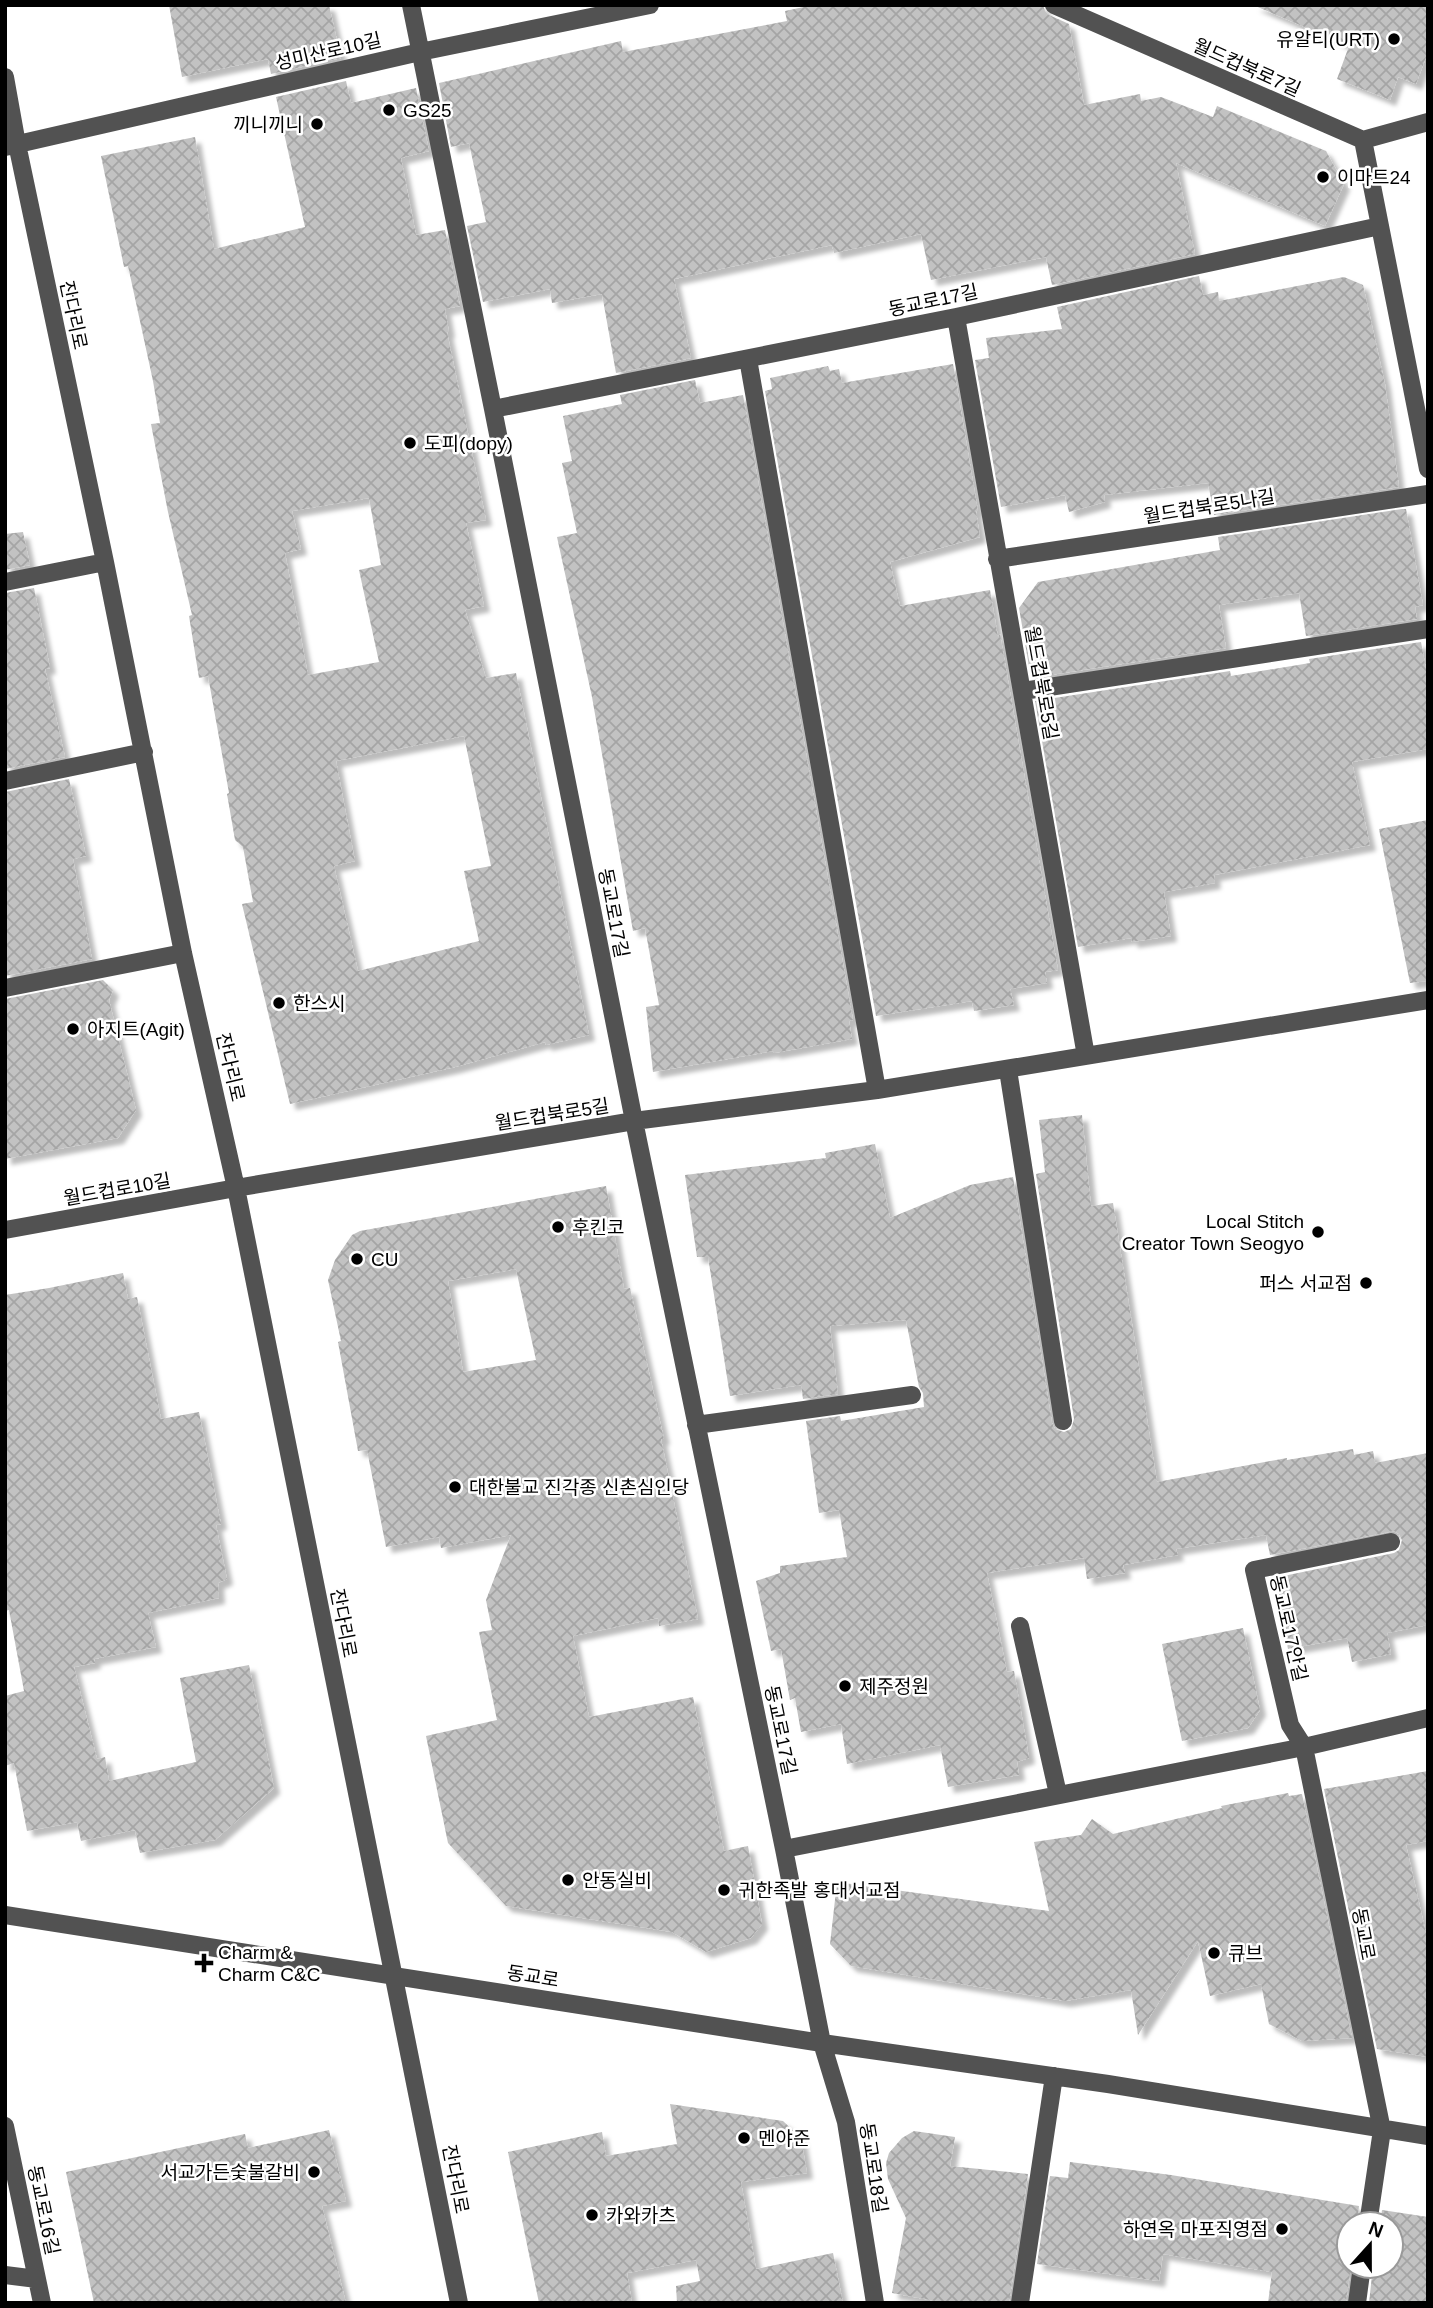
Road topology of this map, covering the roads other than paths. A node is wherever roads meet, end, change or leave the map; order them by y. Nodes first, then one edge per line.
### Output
1 (411, 5) edge
2 (650, 5) edge
3 (1054, 5) edge
4 (420, 52) junction
5 (5, 77) edge
6 (1428, 122) edge
7 (1363, 140) junction
8 (11, 146) edge
9 (1380, 226) junction
10 (956, 317) junction
11 (748, 359) junction
12 (493, 409) junction
13 (1428, 469) edge
14 (1428, 494) edge
15 (998, 559) junction
16 (105, 562) junction
17 (5, 582) edge
18 (1428, 629) edge
19 (1023, 691) junction
20 (144, 752) junction
21 (5, 781) edge
22 (183, 953) junction
23 (5, 988) edge
24 (1428, 1000) edge
25 (1086, 1056) junction
26 (1008, 1070) junction
27 (877, 1090) junction
28 (634, 1121) junction
29 (236, 1188) junction
30 (5, 1230) edge
31 (912, 1395) dead end
32 (1063, 1420) dead end
33 (696, 1425) junction
34 (1391, 1542) dead end
35 (1020, 1626) dead end
36 (1428, 1718) edge
37 (1304, 1747) junction
38 (1058, 1794) junction
39 (784, 1849) junction
40 (5, 1915) edge
41 (392, 1974) junction
42 (822, 2043) junction
43 (1054, 2076) junction
44 (5, 2126) edge
45 (1382, 2130) junction
46 (1428, 2136) edge
47 (1370, 2210) edge
48 (5, 2275) edge
49 (37, 2279) junction
50 (1360, 2280) edge
51 (42, 2303) edge
52 (459, 2303) edge
53 (875, 2303) edge
54 (1020, 2303) edge
55 (1357, 2303) edge

1 - 4 street, 동교로17길
2 - 4 street, 성미산로10길
3 - 7 street, 월드컵북로7길
4 - 8 street, 성미산로10길
4 - 12 street, 동교로17길
5 - 8 street, 잔다리로
6 - 7 street
7 - 9 street
8 - 16 street, 잔다리로
9 - 10 street, 동교로17길
9 - 13 street
10 - 11 street, 동교로17길
10 - 15 street, 월드컵북로5길
11 - 12 street, 동교로17길
11 - 27 street
12 - 28 street, 동교로17길
14 - 15 street, 월드컵북로5나길
15 - 19 street, 월드컵북로5길
16 - 17 street
16 - 20 street, 잔다리로
18 - 19 street
19 - 25 street, 월드컵북로5길
20 - 21 street
20 - 22 street, 잔다리로
22 - 23 street
22 - 29 street, 잔다리로
24 - 25 street, 월드컵북로5길
25 - 26 street, 월드컵북로5길
26 - 27 street, 월드컵북로5길
26 - 32 street
27 - 28 street, 월드컵북로5길
28 - 29 street, 월드컵북로5길
28 - 33 street, 동교로17길
29 - 30 street, 월드컵로10길
29 - 41 street, 잔다리로
31 - 33 street
33 - 39 street, 동교로17길
34 - 37 street, 동교로17안길
35 - 38 street
36 - 37 street
37 - 38 street
37 - 45 street, 동교로
38 - 39 street
39 - 42 street, 동교로17길
40 - 41 street, 동교로
41 - 42 street, 동교로
41 - 52 street, 잔다리로
42 - 43 street, 동교로
42 - 53 street, 동교로18길
43 - 45 street, 동교로
43 - 54 street
44 - 49 street, 동교로16길
45 - 46 street, 동교로
45 - 47 street, 동교로
48 - 49 street
49 - 51 street, 동교로16길
50 - 55 street

